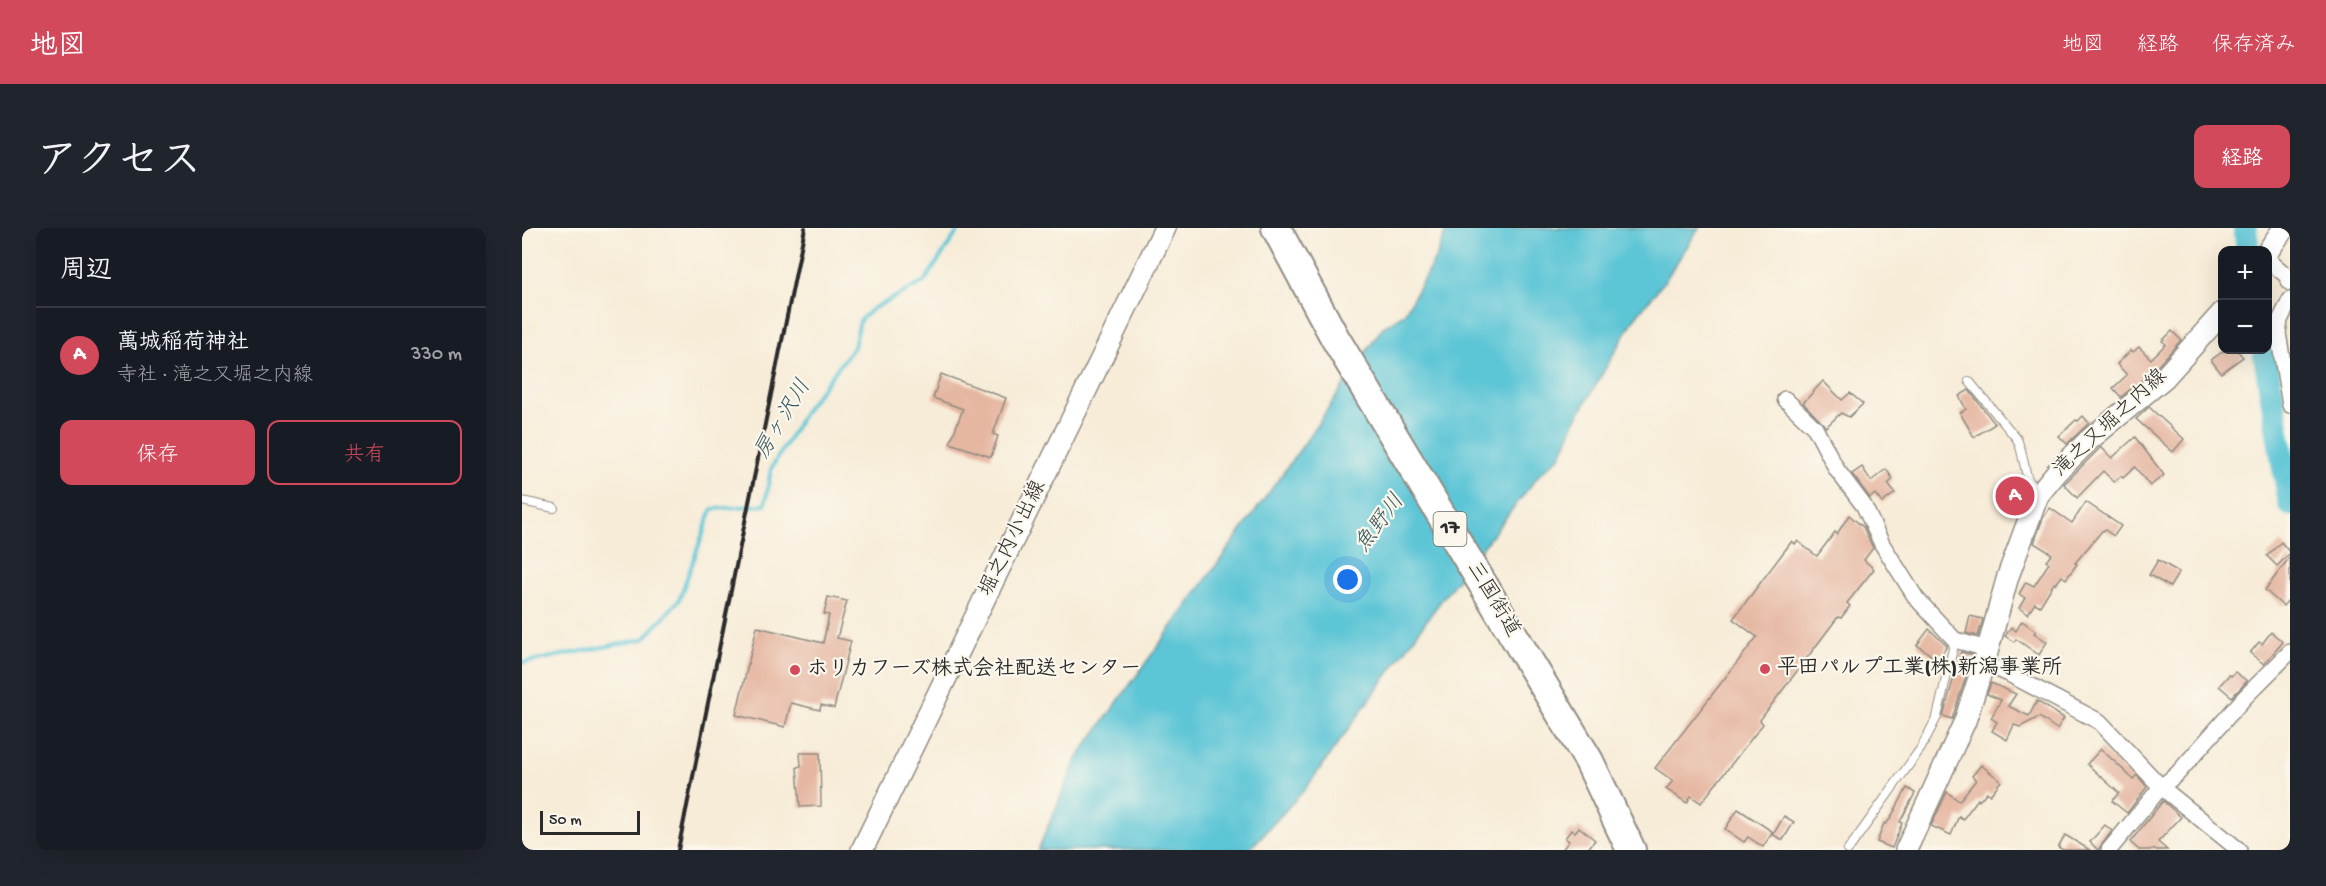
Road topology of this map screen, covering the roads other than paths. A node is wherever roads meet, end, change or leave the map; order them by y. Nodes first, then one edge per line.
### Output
1 (1165, 228) edge
2 (1276, 228) edge
3 (2284, 228) edge
4 (2271, 246) edge
5 (2272, 263) edge
6 (2290, 283) edge
7 (2290, 300) edge
8 (2218, 319) edge
9 (1970, 381) dead end
10 (1785, 399) dead end
11 (2290, 405) edge
12 (2038, 495) junction
13 (522, 501) edge
14 (554, 508) dead end
15 (1955, 640) junction
16 (2290, 652) edge
17 (1986, 656) junction
18 (2161, 787) junction
19 (862, 850) edge
20 (1631, 850) edge
21 (1848, 850) edge
22 (1906, 850) edge
23 (2109, 850) edge
24 (2239, 850) edge

1 - 19 main road, 堀之内小出線
2 - 20 highway, 三国街道 / 17
3 - 4 main road
5 - 6 street
7 - 11 street
8 - 12 main road, 滝之又堀之内線
9 - 12 lane
10 - 15 street
12 - 17 main road, 滝之又堀之内線
13 - 14 lane
15 - 17 street
15 - 21 lane
16 - 18 street
17 - 18 street
17 - 22 main road, 滝之又堀之内線
18 - 23 street
18 - 24 street

